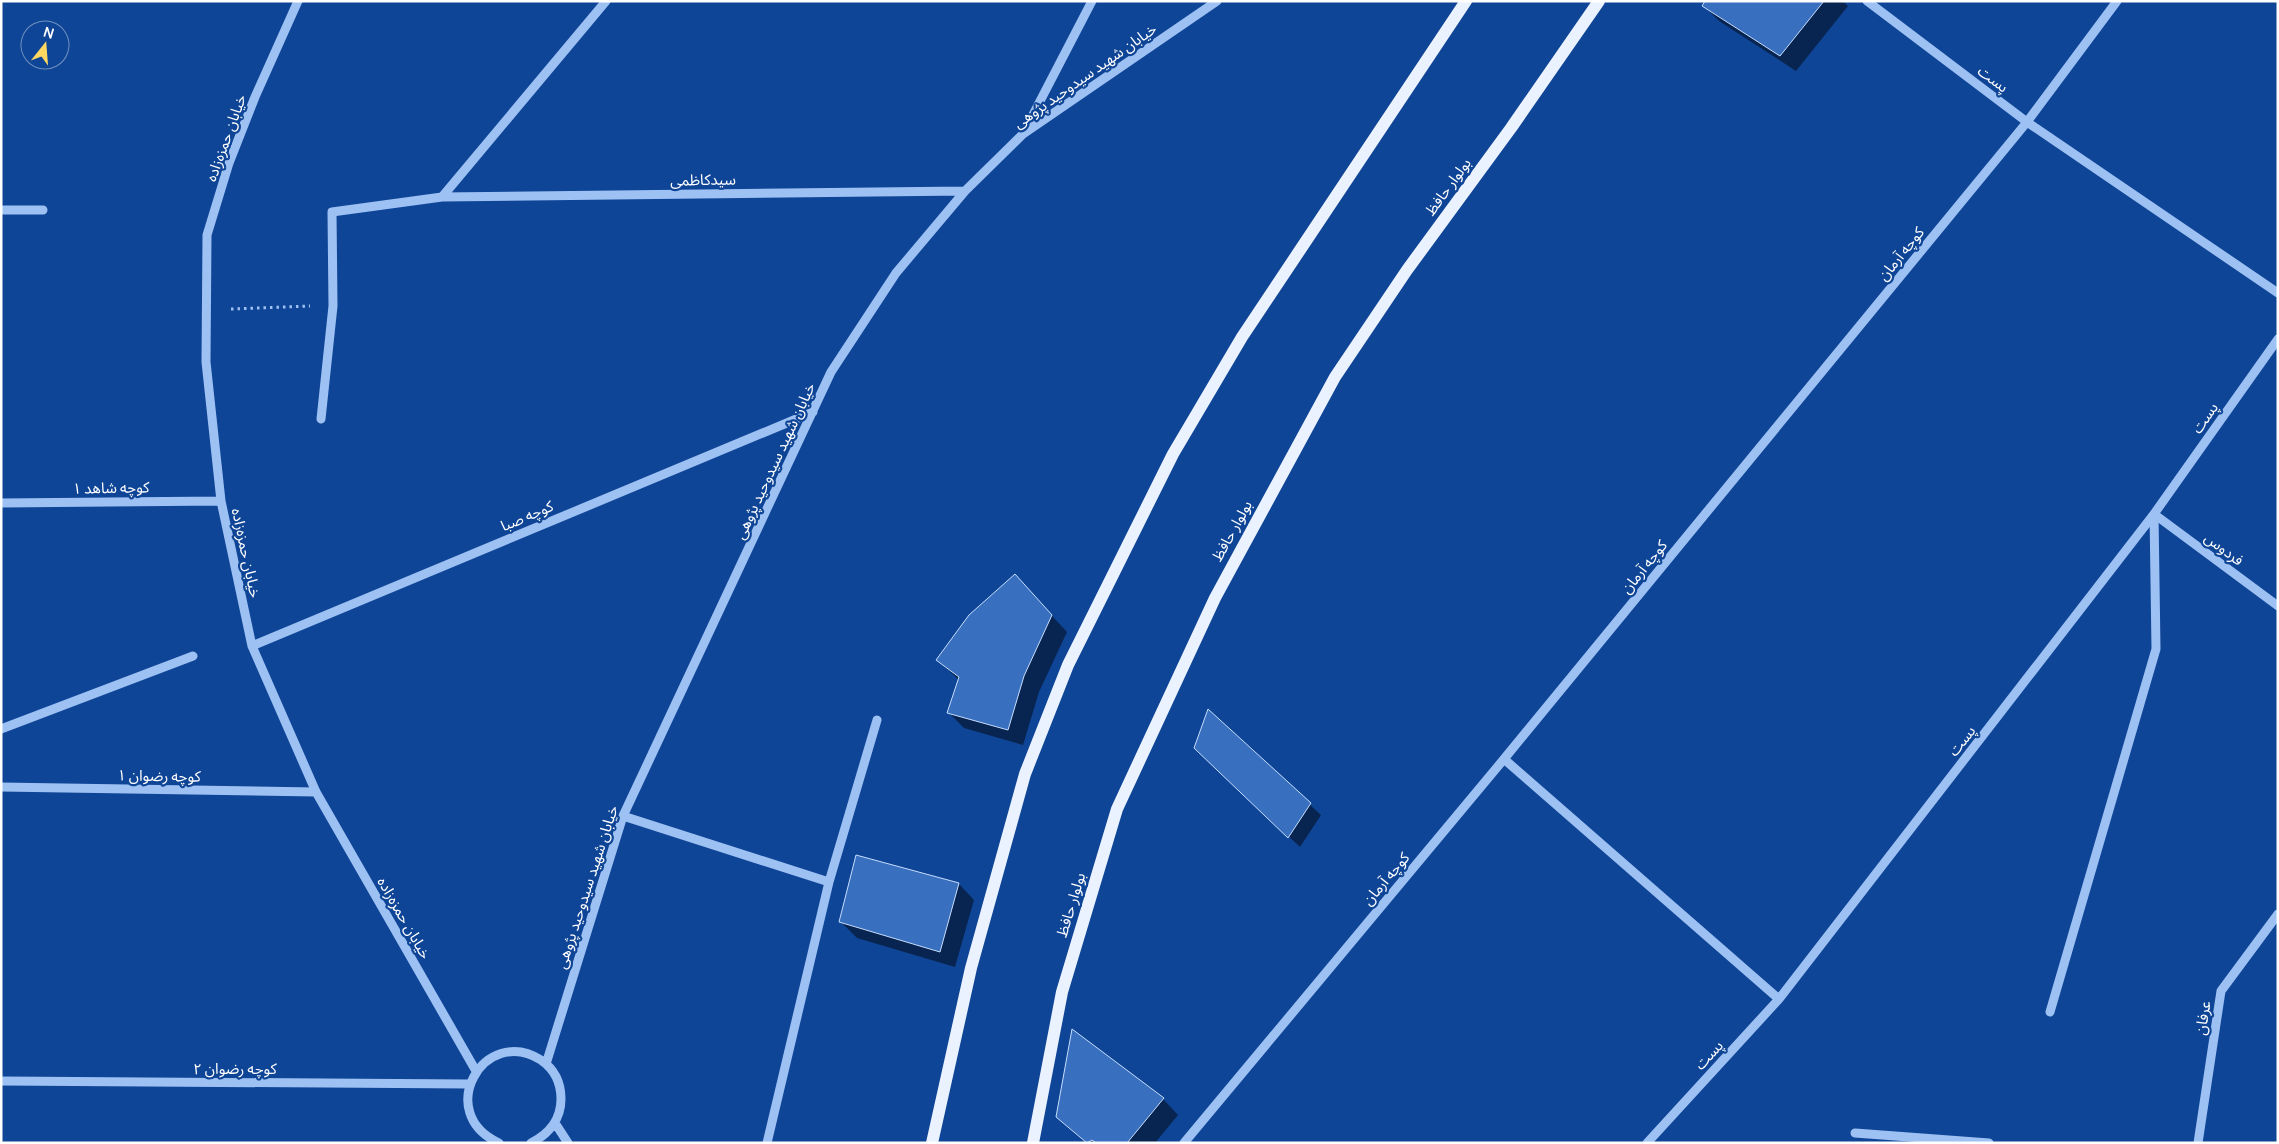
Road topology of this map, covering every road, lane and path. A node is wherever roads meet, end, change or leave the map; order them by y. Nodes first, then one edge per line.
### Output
1 (298, 1) edge
2 (606, 1) edge
3 (1092, 1) edge
4 (1217, 1) edge
5 (1466, 1) edge
6 (1599, 1) edge
7 (1867, 1) edge
8 (2117, 1) edge
9 (2027, 122) junction
10 (1023, 134) junction
11 (965, 190) junction
12 (442, 197) junction
13 (1, 210) edge
14 (43, 210) dead end
15 (2278, 293) edge
16 (333, 306) junction
17 (207, 309) junction
18 (2278, 339) edge
19 (813, 412) junction
20 (321, 419) dead end
21 (221, 501) junction
22 (1, 503) edge
23 (2154, 514) junction
24 (2278, 606) edge
25 (252, 646) junction
26 (193, 656) dead end
27 (878, 720) dead end
28 (1, 729) edge
29 (1504, 759) junction
30 (1, 787) edge
31 (316, 792) junction
32 (623, 816) junction
33 (829, 882) junction
34 (2278, 914) edge
35 (1779, 999) junction
36 (2050, 1012) dead end
37 (546, 1064) junction
38 (476, 1071) junction
39 (1, 1081) edge
40 (469, 1084) junction
41 (555, 1123) junction
42 (1854, 1133) dead end
43 (499, 1143) edge
44 (530, 1143) edge
45 (568, 1143) edge
46 (767, 1143) edge
47 (932, 1143) edge
48 (1034, 1143) edge
49 (1184, 1143) edge
50 (1647, 1143) edge
51 (1989, 1143) edge
52 (2198, 1143) edge

1 - 17 street, خیابان حمزه‌زاده
2 - 12 street
3 - 10 street
4 - 10 street, خیابان شهید سیدوحید پژوهی
5 - 47 main road
6 - 48 main road, بولوار حافظ
7 - 9 street, پست
8 - 9 street, کوچه آرمان
9 - 15 street, پست
9 - 29 street, کوچه آرمان
10 - 11 street, خیابان شهید سیدوحید پژوهی
11 - 12 street, سیدکاظمی
11 - 19 street, خیابان شهید سیدوحید پژوهی
12 - 16 street, سیدکاظمی
13 - 14 street
16 - 17 path
16 - 20 street
17 - 21 street, خیابان حمزه‌زاده
18 - 23 street, پست
19 - 25 street, کوچه صبا
19 - 32 street, خیابان شهید سیدوحید پژوهی
21 - 22 street, کوچه شاهد ۱
21 - 25 street, خیابان حمزه‌زاده
23 - 24 street, فردوس
23 - 35 street, پست
23 - 36 street
25 - 31 street, خیابان حمزه‌زاده
26 - 28 street
27 - 33 street
29 - 35 street
29 - 49 street, کوچه آرمان
30 - 31 street, کوچه رضوان ۱
31 - 38 street, خیابان حمزه‌زاده
32 - 33 street
32 - 37 street, خیابان شهید سیدوحید پژوهی
33 - 46 street
34 - 52 street, عرفان
35 - 50 street, پست
37 - 38 street
37 - 41 street
38 - 40 street
39 - 40 street, کوچه رضوان ۲
40 - 43 street
41 - 44 street
41 - 45 street
42 - 51 street

